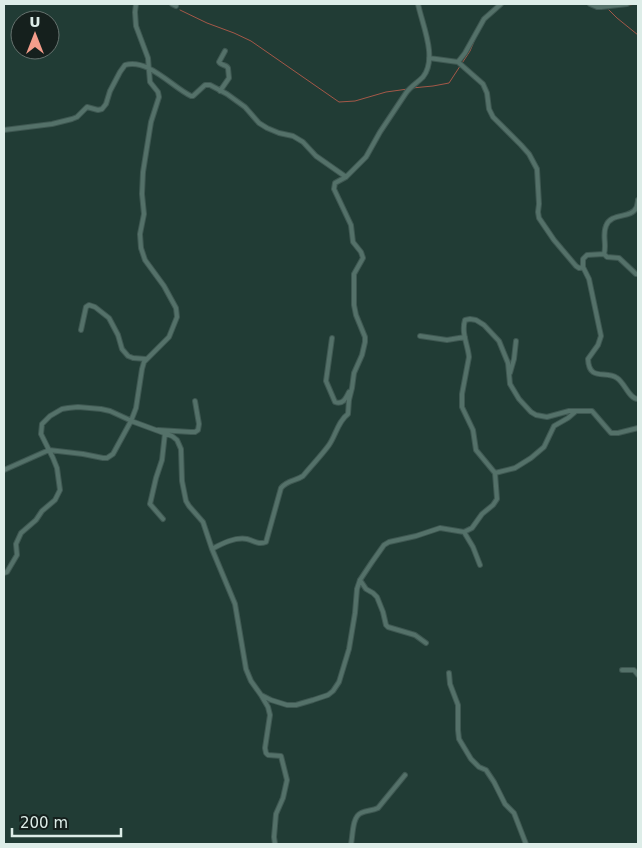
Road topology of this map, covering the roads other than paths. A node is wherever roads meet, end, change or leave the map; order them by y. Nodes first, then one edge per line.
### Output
1 (136, 4) edge
2 (418, 4) edge
3 (501, 4) edge
4 (590, 4) edge
5 (627, 4) edge
6 (225, 51) dead end
7 (429, 58) junction
8 (458, 62) junction
9 (149, 68) junction
10 (220, 91) junction
11 (4, 130) edge
12 (346, 177) junction
13 (638, 200) edge
14 (604, 254) junction
15 (583, 266) junction
16 (638, 274) edge
17 (81, 330) dead end
18 (420, 336) dead end
19 (465, 337) junction
20 (332, 338) dead end
21 (516, 341) dead end
22 (146, 359) junction
23 (509, 376) junction
24 (352, 388) junction
25 (638, 399) edge
26 (195, 400) dead end
27 (576, 411) junction
28 (131, 421) junction
29 (638, 428) edge
30 (153, 429) junction
31 (165, 433) junction
32 (48, 450) junction
33 (4, 470) edge
34 (495, 473) junction
35 (163, 518) dead end
36 (464, 532) junction
37 (212, 548) junction
38 (480, 565) dead end
39 (4, 573) edge
40 (360, 580) junction
41 (426, 643) dead end
42 (622, 670) dead end
43 (449, 674) dead end
44 (638, 675) edge
45 (261, 695) junction
46 (405, 774) dead end
47 (275, 844) edge
48 (352, 844) edge
49 (526, 844) edge

1 - 9 street
2 - 7 street
3 - 8 street
4 - 5 street
6 - 10 street
7 - 8 street
7 - 12 street
8 - 15 street
9 - 10 street
9 - 11 street
9 - 22 street
10 - 12 street
12 - 24 street
13 - 14 street
14 - 15 street
14 - 16 street
15 - 25 street
17 - 22 street
18 - 19 street
19 - 23 street
19 - 34 street
20 - 24 street
21 - 23 street
22 - 28 street
23 - 27 street
24 - 37 street
26 - 30 street
27 - 29 street
27 - 34 street
28 - 30 street
28 - 32 street
28 - 32 street
30 - 31 street
31 - 35 street
31 - 37 street
32 - 33 street
32 - 39 street
34 - 36 street
36 - 38 street
36 - 40 street
37 - 45 street
40 - 41 street
40 - 45 street
42 - 44 street
43 - 49 street
45 - 47 street
46 - 48 street

